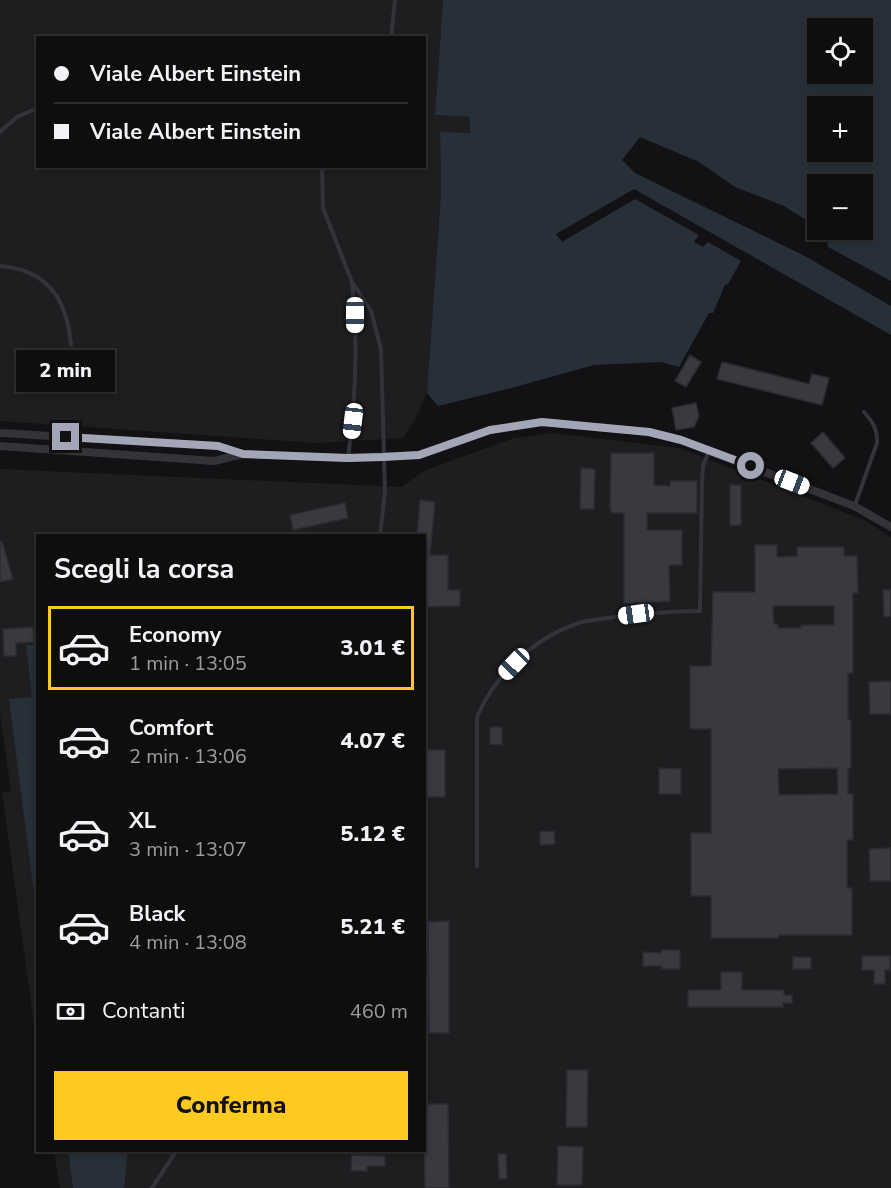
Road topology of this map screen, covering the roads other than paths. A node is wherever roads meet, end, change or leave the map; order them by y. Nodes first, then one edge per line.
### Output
1 (395, 0) edge
2 (391, 36) edge
3 (36, 109) edge
4 (0, 132) edge
5 (322, 168) edge
6 (0, 266) edge
7 (352, 282) junction
8 (71, 345) dead end
9 (864, 412) dead end
10 (0, 433) edge
11 (49, 436) junction
12 (84, 438) junction
13 (0, 446) edge
14 (49, 449) junction
15 (710, 451) junction
16 (82, 452) junction
17 (243, 454) junction
18 (383, 457) junction
19 (348, 458) junction
20 (854, 506) junction
21 (891, 528) edge
22 (380, 534) edge
23 (477, 866) dead end
24 (176, 1152) edge
25 (152, 1188) edge

1 - 2 lane
3 - 4 lane
5 - 7 lane
6 - 8 lane
7 - 18 lane
7 - 19 lane
9 - 20 lane
10 - 11 street
11 - 12 street
11 - 14 lane
12 - 16 lane
12 - 17 street
13 - 14 street
14 - 16 street
15 - 18 street
15 - 20 street
15 - 23 lane
16 - 17 street
17 - 19 street
18 - 19 street
18 - 22 lane
20 - 21 street
24 - 25 lane

